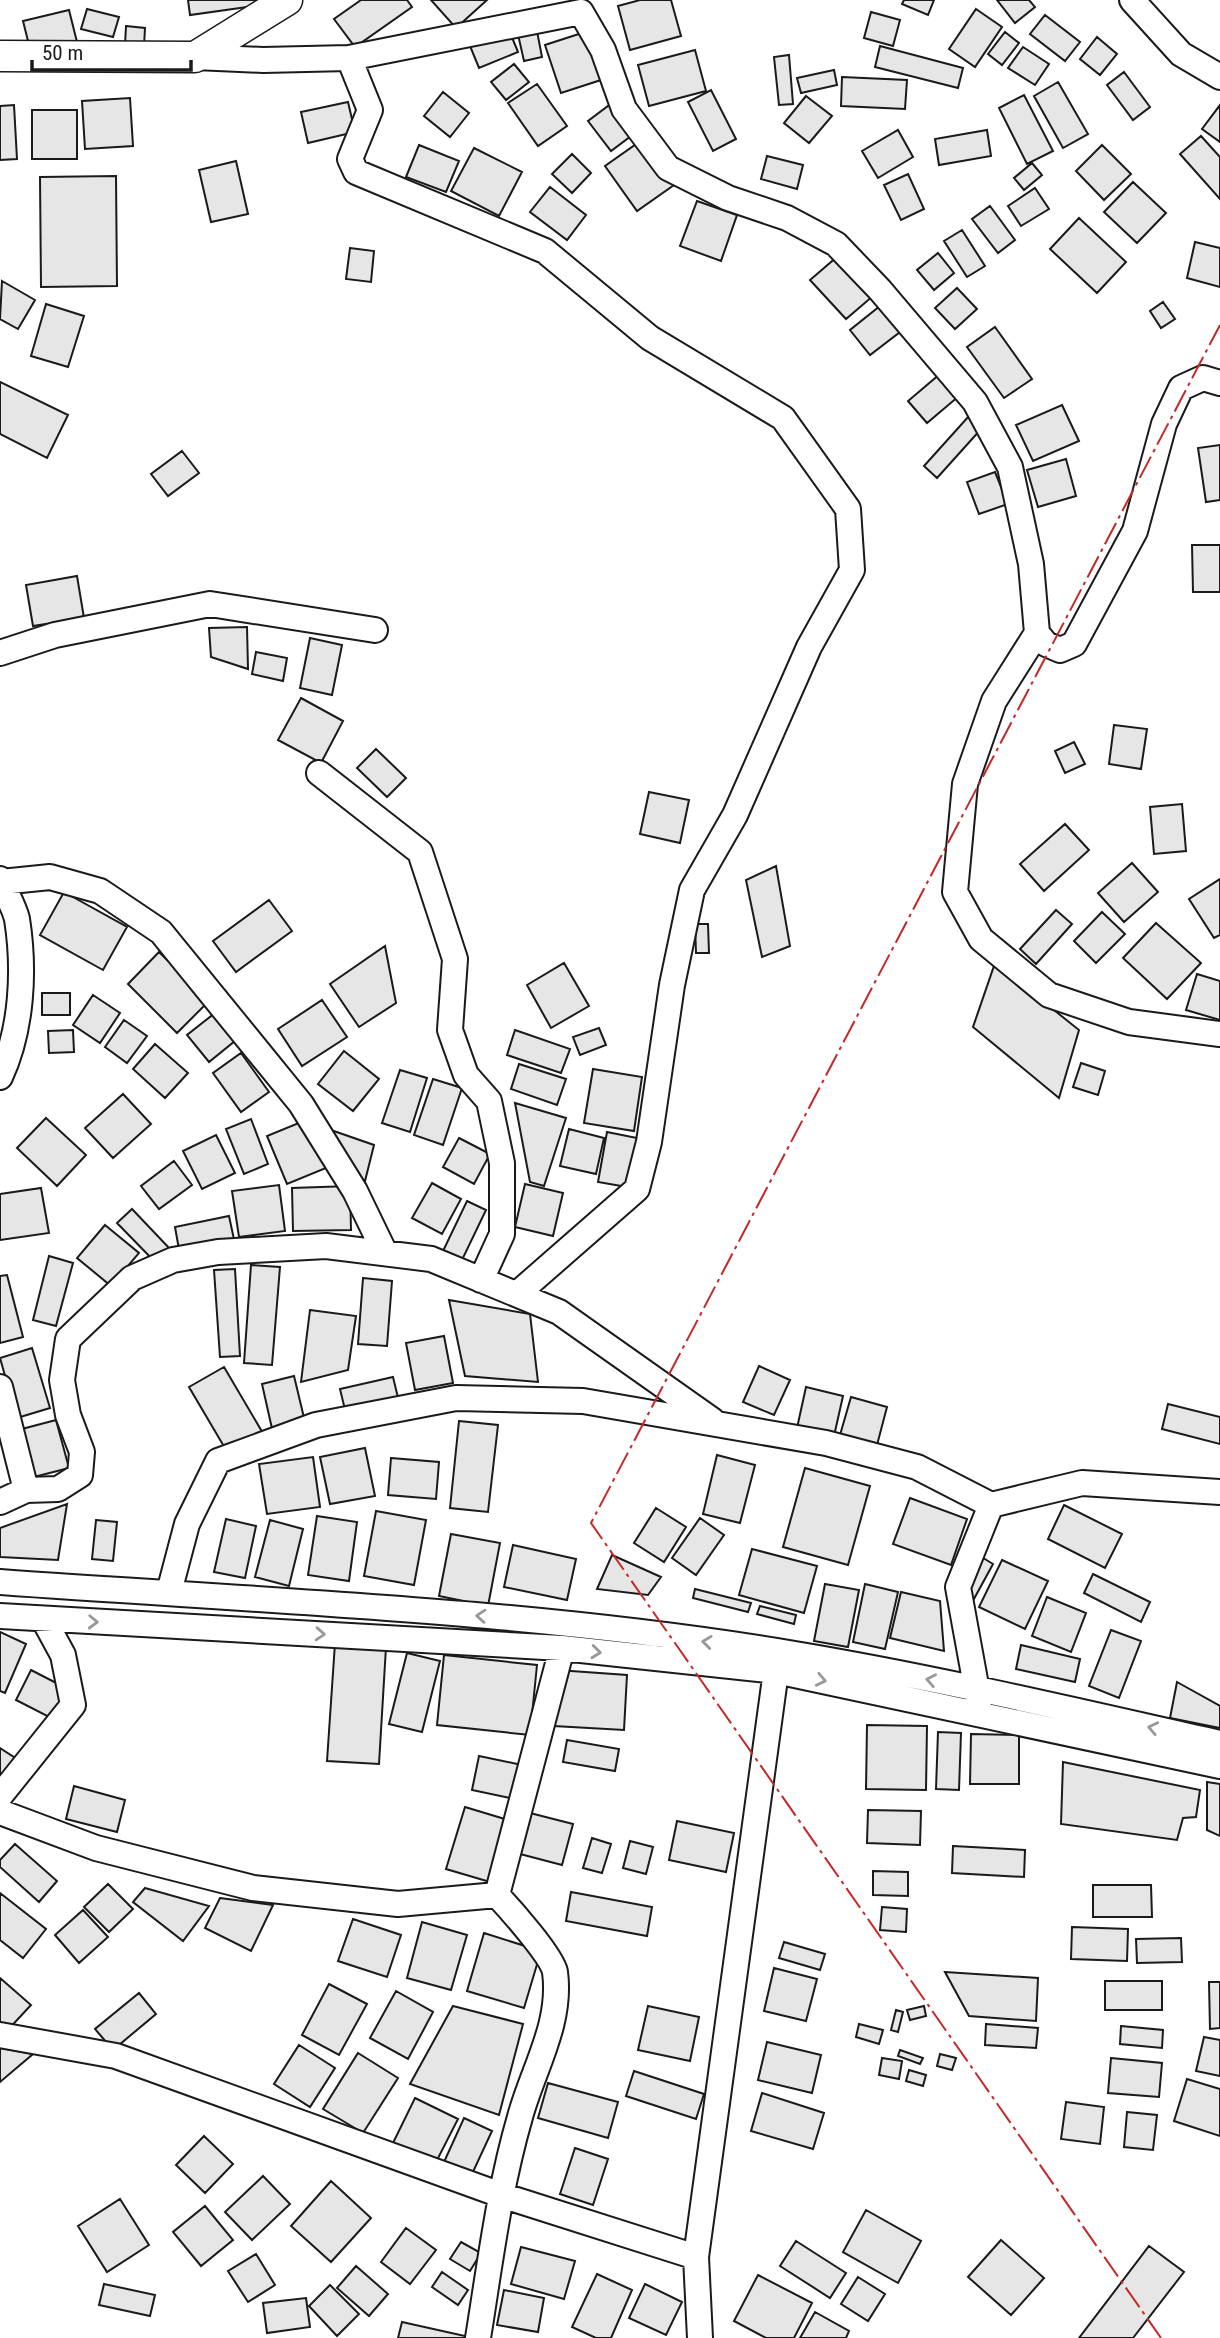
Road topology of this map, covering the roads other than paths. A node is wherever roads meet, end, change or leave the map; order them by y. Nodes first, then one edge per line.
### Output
1 (287, 0) edge
2 (1132, 0) edge
3 (592, 6) edge
4 (0, 56) edge
5 (195, 57) junction
6 (349, 58) junction
7 (1220, 77) edge
8 (1220, 383) edge
9 (374, 630) dead end
10 (1037, 633) junction
11 (0, 653) edge
12 (318, 774) dead end
13 (1, 881) edge
14 (1220, 1034) edge
15 (0, 1077) edge
16 (385, 1253) junction
17 (481, 1280) junction
18 (517, 1294) junction
19 (0, 1387) edge
20 (720, 1425) junction
21 (26, 1490) junction
22 (1220, 1492) edge
23 (0, 1502) edge
24 (991, 1505) junction
25 (0, 1582) edge
26 (169, 1592) junction
27 (0, 1616) edge
28 (44, 1620) junction
29 (562, 1648) junction
30 (776, 1671) junction
31 (976, 1689) junction
32 (981, 1713) junction
33 (1220, 1743) edge
34 (1220, 1766) edge
35 (0, 1796) edge
36 (0, 1812) edge
37 (497, 1895) junction
38 (0, 2035) edge
39 (501, 2195) junction
40 (696, 2258) junction
41 (478, 2338) edge
42 (700, 2338) edge

1 - 5 main road
2 - 7 street
3 - 6 street
3 - 10 street
4 - 5 main road
5 - 6 street
6 - 18 street
8 - 10 street
9 - 11 street
10 - 14 street
12 - 17 street
13 - 15 street
13 - 16 street
16 - 17 street
16 - 21 street
17 - 18 street
18 - 20 street
19 - 21 street
20 - 24 street
20 - 26 street
21 - 23 street
22 - 24 street
24 - 31 street
25 - 26 street
31 -> 26 street
27 - 28 street
28 -> 29 street
28 - 35 street
29 -> 30 street
29 - 37 street
30 -> 32 street
30 - 40 street
31 - 32 street
33 -> 31 street
32 - 34 street
36 - 37 street
37 - 39 street
38 - 39 street
39 - 40 street
39 - 41 street
40 - 42 street

